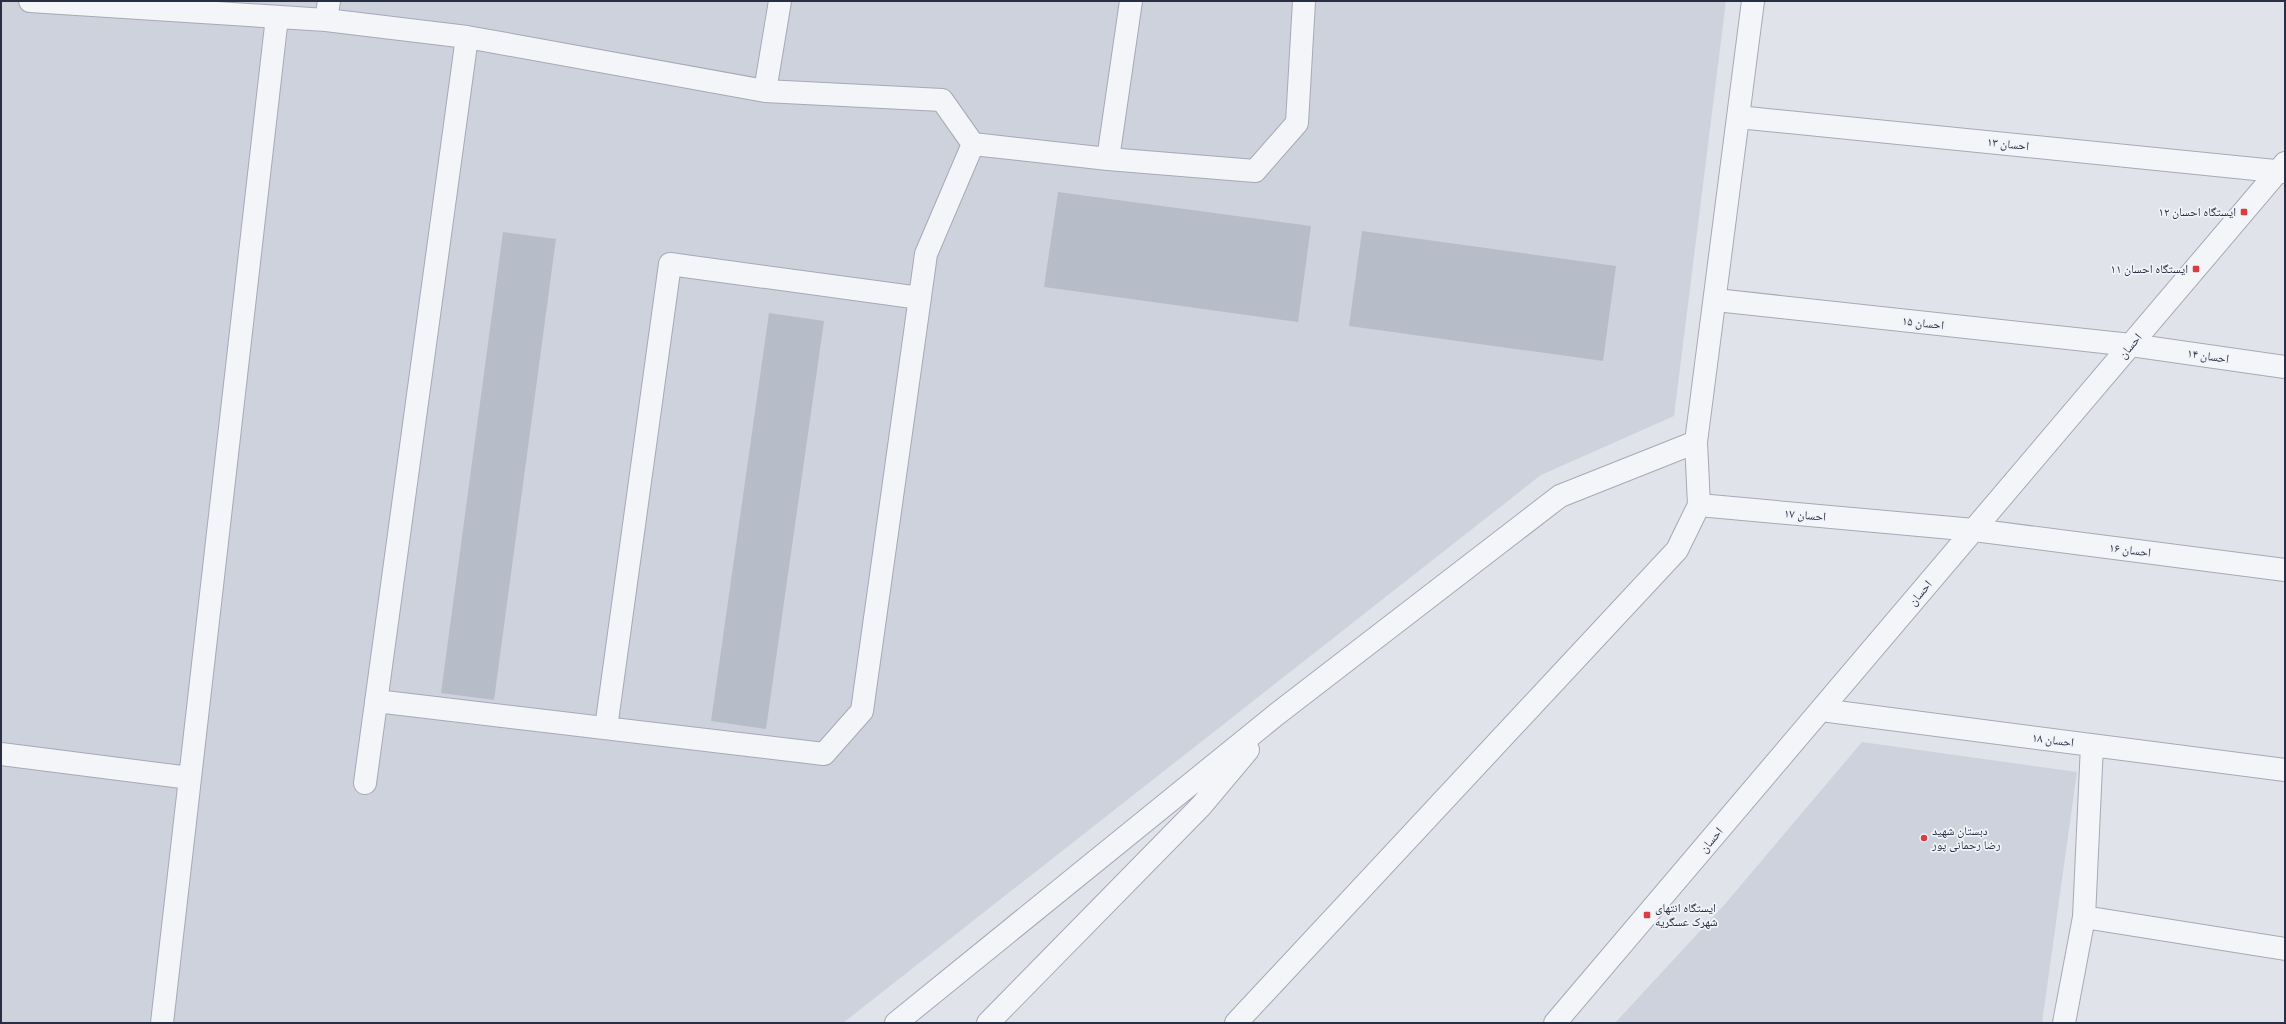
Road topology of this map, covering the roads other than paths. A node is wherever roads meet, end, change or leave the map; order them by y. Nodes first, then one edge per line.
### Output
1 (30, 1) edge
2 (780, 1) edge
3 (1131, 1) edge
4 (1304, 1) edge
5 (1753, 1) edge
6 (328, 11) edge
7 (277, 17) junction
8 (467, 37) junction
9 (765, 91) junction
10 (1738, 117) junction
11 (973, 144) junction
12 (1108, 159) junction
13 (2283, 169) edge
14 (920, 298) junction
15 (1716, 300) junction
16 (2131, 345) junction
17 (2285, 367) edge
18 (1696, 442) junction
19 (1699, 505) junction
20 (1974, 530) junction
21 (2285, 570) edge
22 (376, 701) junction
23 (1821, 710) junction
24 (1277, 714) junction
25 (606, 728) junction
26 (2092, 745) junction
27 (1, 754) edge
28 (2285, 770) edge
29 (190, 778) junction
30 (365, 783) dead end
31 (2084, 917) junction
32 (2285, 949) edge
33 (162, 1023) edge
34 (896, 1023) edge
35 (988, 1023) edge
36 (1236, 1023) edge
37 (1555, 1023) edge
38 (2064, 1023) edge

1 - 7 street
2 - 9 street
3 - 12 street
4 - 12 street
5 - 10 street
6 - 7 street
6 - 8 street
7 - 29 street
8 - 9 street
8 - 22 street
9 - 11 street
10 - 13 street, احسان ۱۳
10 - 15 street
11 - 12 street
11 - 14 street
13 - 16 street, احسان
14 - 25 street
14 - 25 street
15 - 16 street, احسان ۱۵
15 - 18 street
16 - 17 street, احسان ۱۴
16 - 20 street, احسان
18 - 19 street
18 - 24 street
19 - 20 street, احسان ۱۷
19 - 36 street
20 - 21 street, احسان ۱۶
20 - 23 street, احسان
22 - 25 street
22 - 30 street
23 - 26 street, احسان ۱۸
23 - 37 street, احسان
24 - 34 street
24 - 35 street
26 - 28 street, احسان ۱۸
26 - 31 street
27 - 29 street
29 - 33 street
31 - 32 street
31 - 38 street

